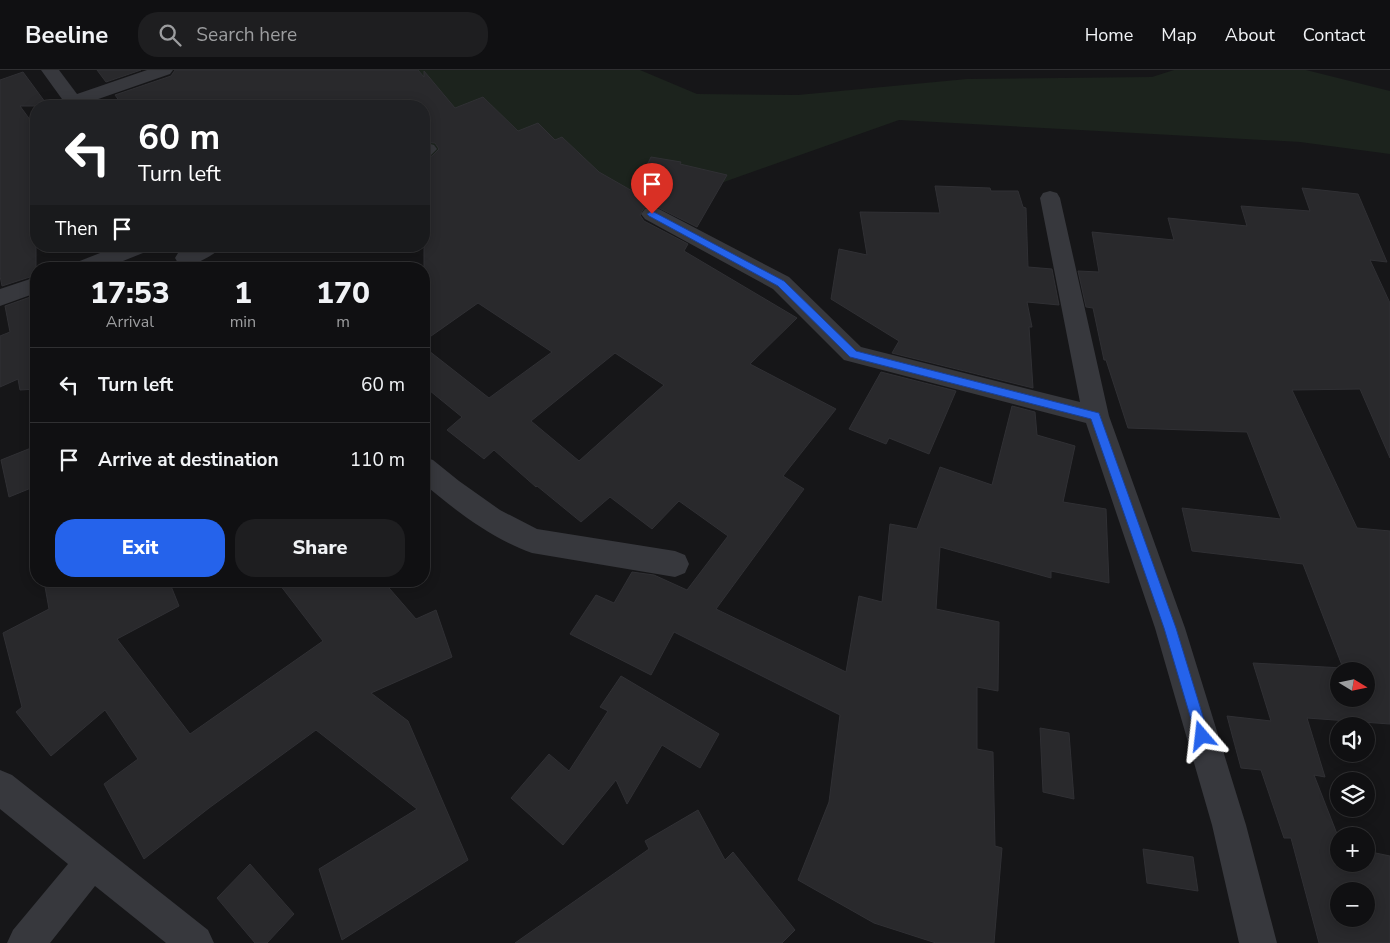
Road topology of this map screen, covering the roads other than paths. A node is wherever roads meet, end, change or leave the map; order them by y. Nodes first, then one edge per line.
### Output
1 (50, 70) edge
2 (164, 70) edge
3 (71, 100) edge
4 (85, 100) edge
5 (1050, 198) dead end
6 (652, 214) dead end
7 (124, 252) edge
8 (198, 252) edge
9 (186, 258) edge
10 (98, 262) edge
11 (30, 287) edge
12 (0, 298) edge
13 (1096, 416) junction
14 (430, 473) edge
15 (675, 564) dead end
16 (0, 787) edge
17 (93, 861) junction
18 (26, 943) edge
19 (195, 943) edge
20 (1258, 943) edge

1 - 3 street
2 - 4 street
5 - 13 street
6 - 13 street
7 - 10 street
8 - 9 street
11 - 12 street
13 - 20 street
14 - 15 street
16 - 17 street
17 - 18 street
17 - 19 street

